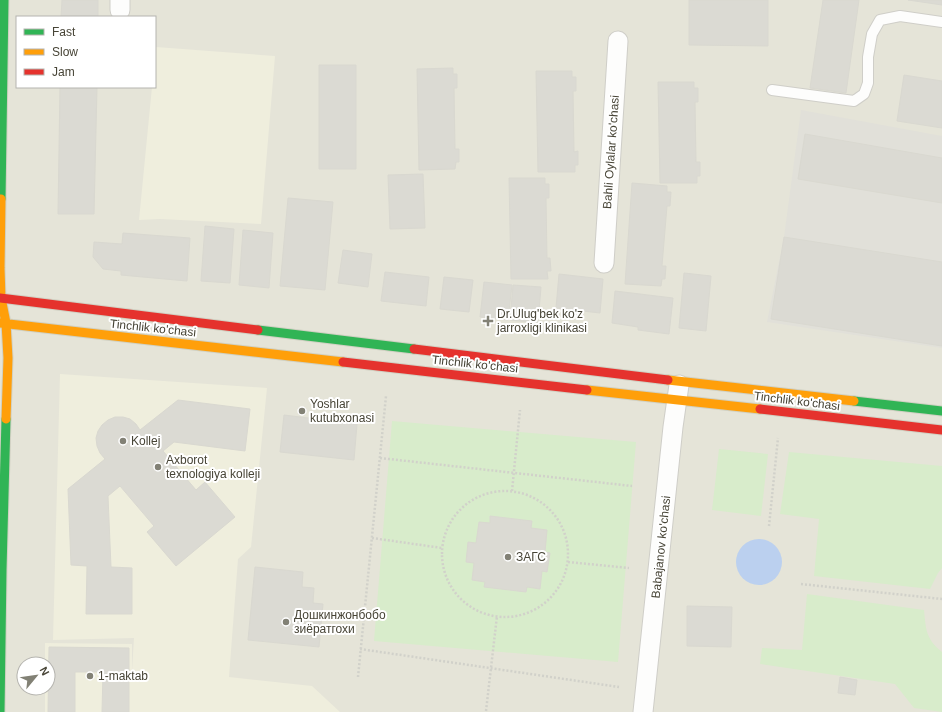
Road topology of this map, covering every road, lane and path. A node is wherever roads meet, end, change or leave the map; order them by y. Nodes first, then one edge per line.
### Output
1 (4, 0) edge
2 (942, 22) edge
3 (618, 41) dead end
4 (772, 90) dead end
5 (604, 263) dead end
6 (1, 298) edge
7 (3, 323) edge
8 (678, 390) junction
9 (386, 396) dead end
10 (520, 410) dead end
11 (942, 411) edge
12 (942, 430) edge
13 (778, 438) dead end
14 (380, 458) junction
15 (514, 473) junction
16 (632, 486) dead end
17 (512, 491) junction
18 (769, 526) dead end
19 (372, 538) junction
20 (442, 548) junction
21 (568, 562) junction
22 (629, 568) dead end
23 (801, 584) dead end
24 (942, 599) edge
25 (498, 616) junction
26 (360, 649) junction
27 (491, 668) junction
28 (358, 677) dead end
29 (619, 687) dead end
30 (486, 711) dead end
31 (0, 712) edge
32 (643, 712) edge

1 - 6 main road
2 - 4 lane
3 - 5 street, Bahli Oylalar ko'chasi
6 - 7 main road
6 - 8 main road, Tinchlik ko'chasi
7 - 8 main road, Tinchlik ko'chasi
7 - 31 main road
8 - 11 main road, Tinchlik ko'chasi
8 - 12 main road, Tinchlik ko'chasi
8 - 32 street, Babajanov ko'chasi
9 - 14 path
10 - 15 path
13 - 18 path
14 - 15 path
14 - 19 path
15 - 16 path
15 - 17 path
17 - 20 path
17 - 21 path
19 - 20 path
19 - 26 path
20 - 25 path
21 - 22 path
21 - 25 path
23 - 24 path
25 - 27 path
26 - 27 path
26 - 28 path
27 - 29 path
27 - 30 path

